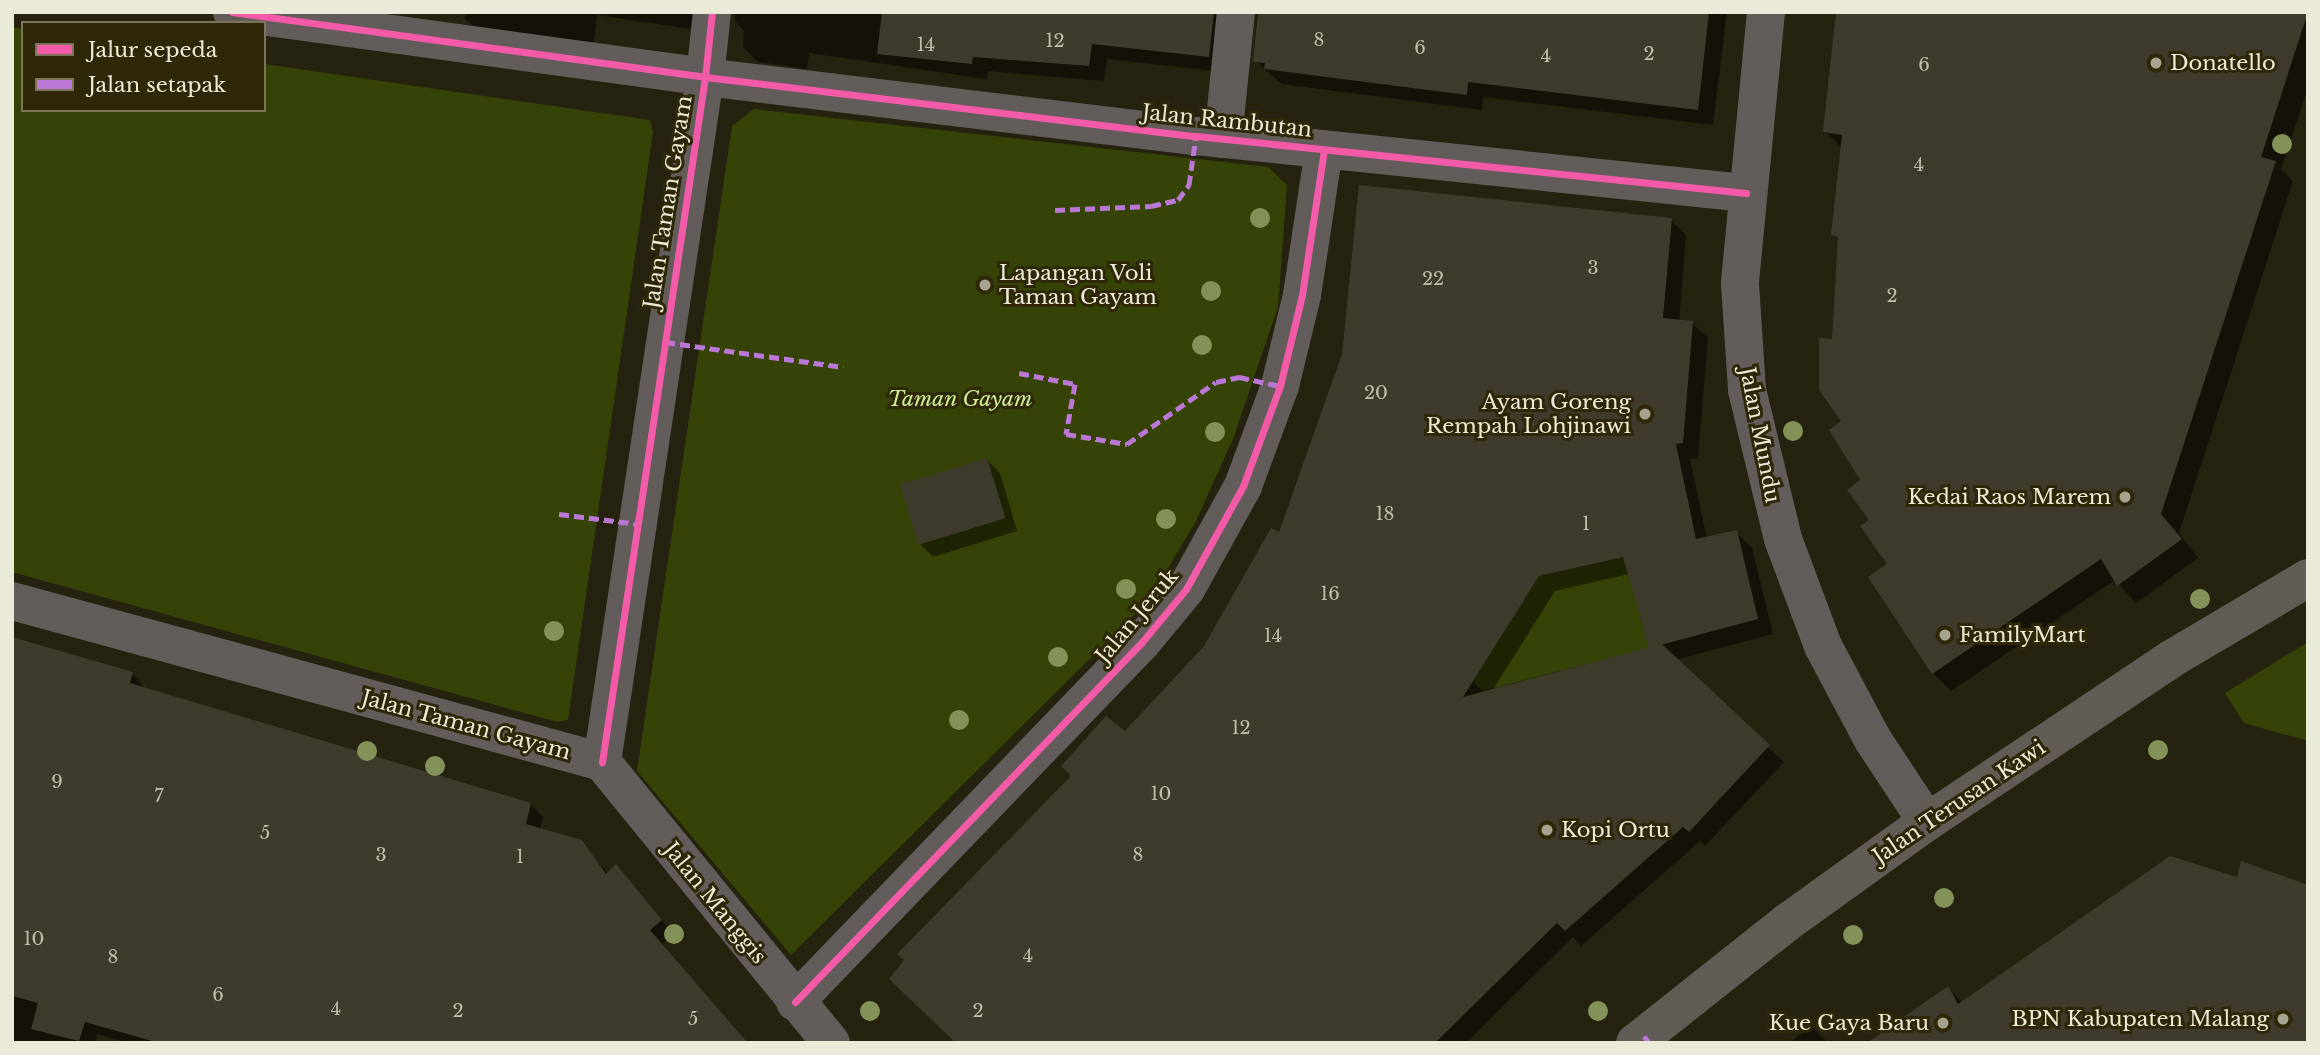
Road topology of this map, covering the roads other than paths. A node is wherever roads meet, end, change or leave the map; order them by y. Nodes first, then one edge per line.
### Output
1 (232, 12) edge
2 (712, 12) edge
3 (1236, 12) edge
4 (1766, 12) edge
5 (705, 77) junction
6 (1223, 139) junction
7 (1324, 150) junction
8 (1746, 193) junction
9 (2304, 576) edge
10 (12, 601) edge
11 (602, 762) junction
12 (1927, 822) junction
13 (795, 1002) junction
14 (831, 1043) edge
15 (1635, 1043) edge

1 - 5 street, Jalan Taman Gayam
2 - 5 street
3 - 6 street
4 - 8 street, Jalan Mundu
5 - 6 street, Jalan Rambutan
5 - 11 street, Jalan Taman Gayam
6 - 7 street, Jalan Rambutan
7 - 8 street, Jalan Rambutan
7 - 13 street, Jalan Jeruk
8 - 12 street, Jalan Mundu
9 - 12 main road, Jalan Terusan Kawi
10 - 11 street, Jalan Taman Gayam
11 - 13 street, Jalan Manggis
12 - 15 main road, Jalan Terusan Kawi
13 - 14 street, Jalan Manggis

